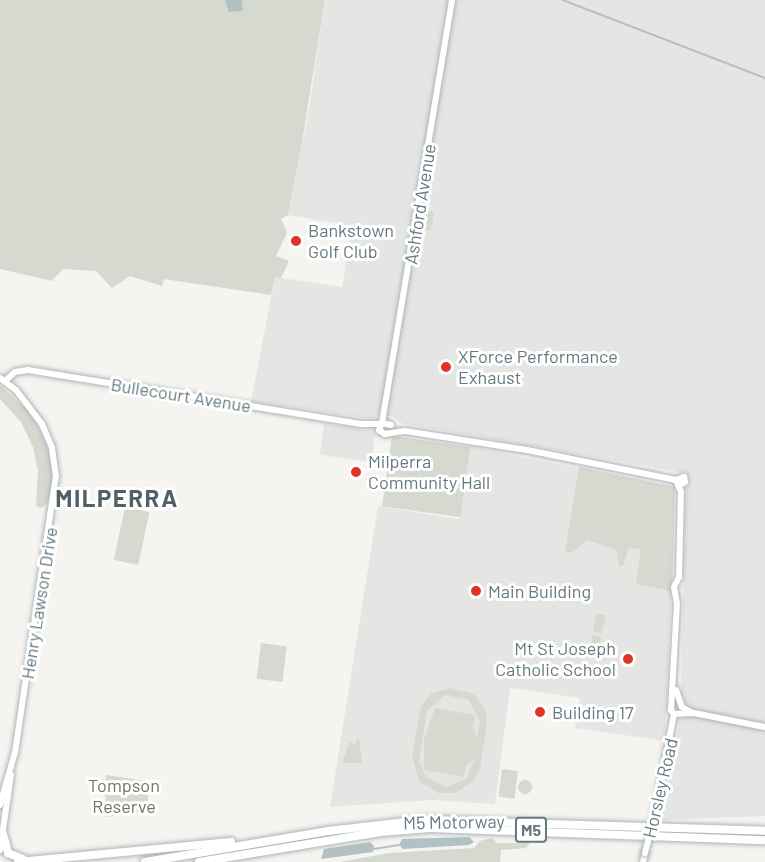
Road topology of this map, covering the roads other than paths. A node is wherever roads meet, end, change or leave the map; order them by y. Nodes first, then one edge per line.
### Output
1 (452, 0) edge
2 (3, 379) edge
3 (384, 425) junction
4 (405, 431) junction
5 (388, 434) joint
6 (678, 482) joint
7 (675, 688) junction
8 (677, 710) junction
9 (765, 727) edge
10 (11, 775) junction
11 (0, 805) edge
12 (328, 831) junction
13 (765, 831) edge
14 (3, 834) junction
15 (765, 840) edge
16 (298, 845) junction
17 (0, 850) edge
18 (34, 860) junction
19 (18, 862) edge
20 (145, 862) edge
21 (199, 862) edge
22 (226, 862) edge
23 (643, 862) edge

1 - 3 main road, Ashford Avenue
2 - 3 main road, Bullecourt Avenue
2 - 10 main road, Henry Lawson Drive
3 - 4 main road, Bullecourt Avenue
3 - 5 main road, Ashford Avenue
4 - 5 main road, Bullecourt Avenue
4 - 6 main road, Bullecourt Avenue
6 - 7 main road, Horsley Road
7 - 8 main road, Horsley Road
7 - 8 main road
8 - 9 main road
8 - 23 main road, Horsley Road, bridge
10 - 11 main road, Henry Lawson Drive
10 - 14 main road, Henry Lawson Drive
12 - 13 highway, M5 Motorway / M5
12 - 18 highway
12 - 20 highway, M5 Motorway / M5
14 - 17 main road, Henry Lawson Drive
14 - 18 highway
15 - 16 highway, M5 Motorway / M5
16 - 21 highway, M5 Motorway / M5
16 - 22 highway
18 - 19 highway

